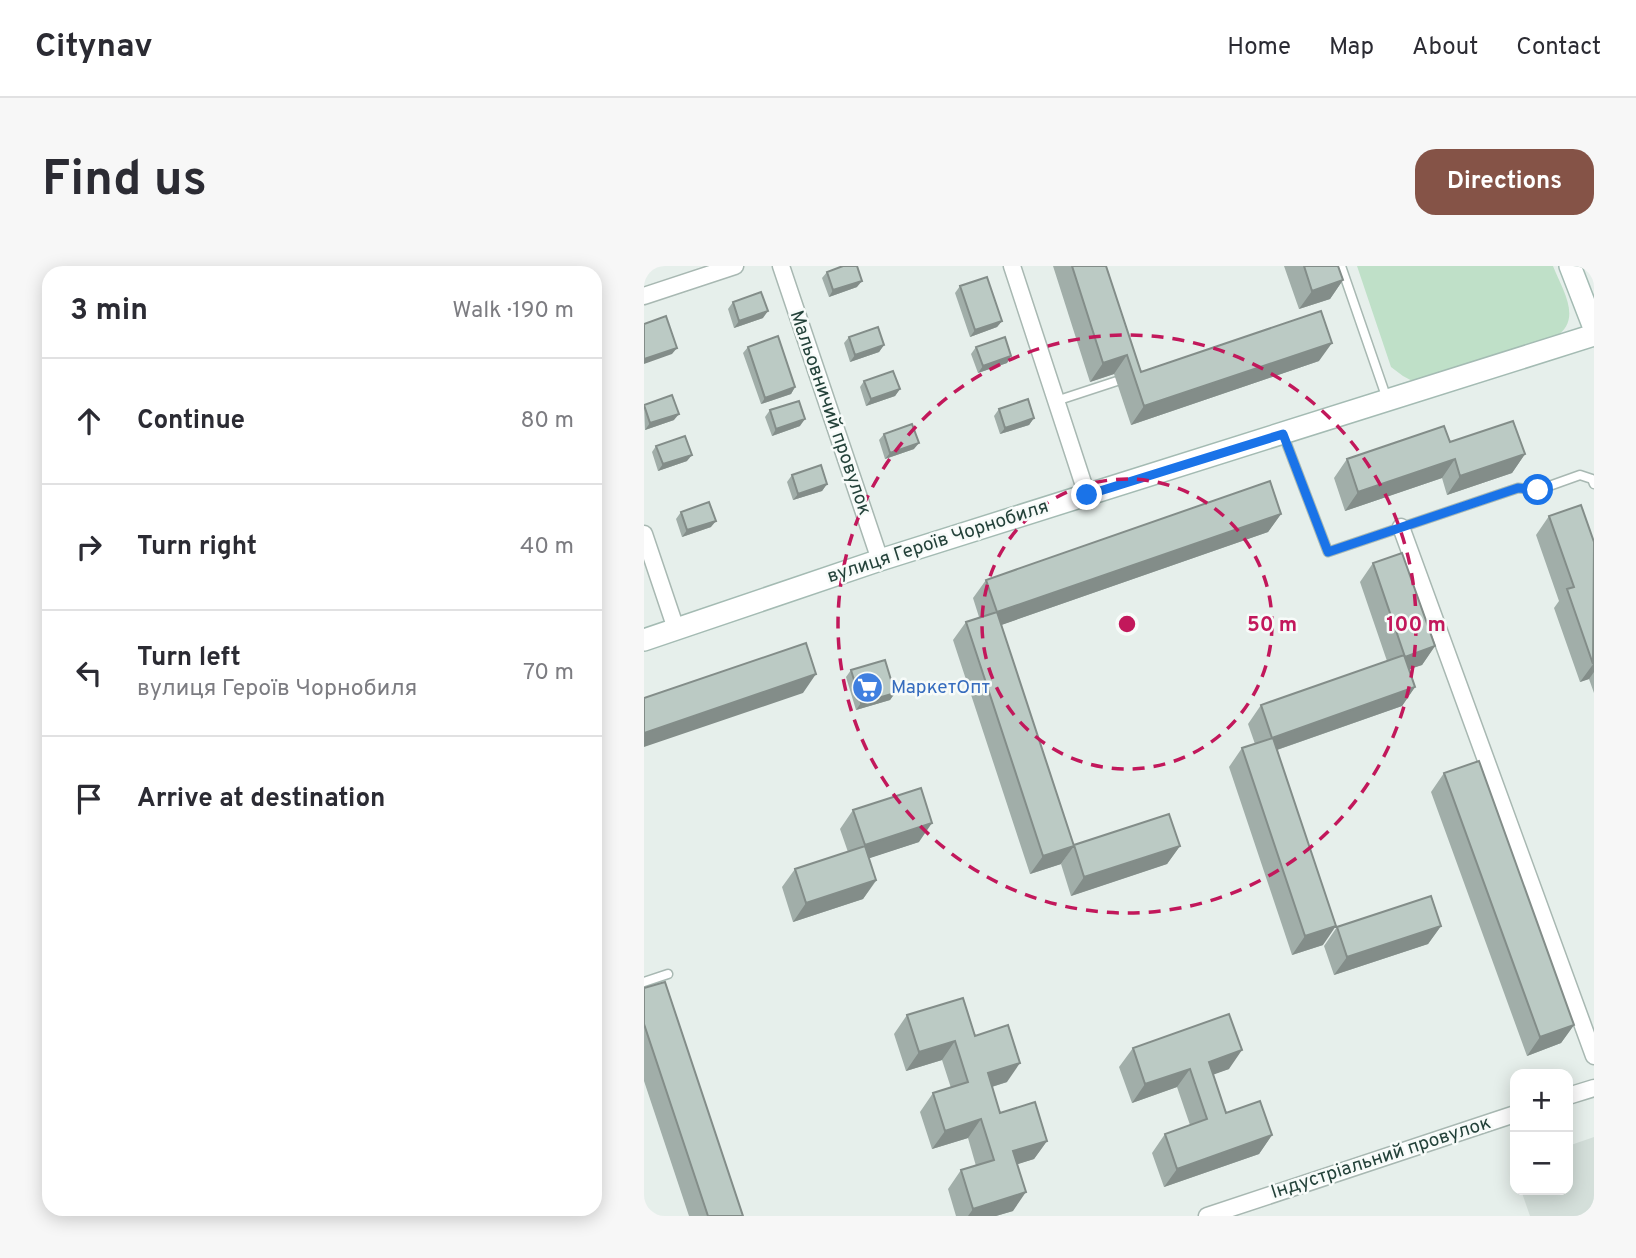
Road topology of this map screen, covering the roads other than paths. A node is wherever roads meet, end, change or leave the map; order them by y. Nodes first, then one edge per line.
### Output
1 (735, 266) edge
2 (780, 266) edge
3 (1012, 266) edge
4 (1341, 266) edge
5 (1570, 266) edge
6 (644, 296) edge
7 (1594, 328) edge
8 (1594, 335) edge
9 (1117, 381) edge
10 (1056, 401) junction
11 (1387, 401) junction
12 (1283, 434) junction
13 (1594, 484) edge
14 (1087, 495) junction
15 (1401, 527) junction
16 (644, 534) edge
17 (880, 560) junction
18 (676, 629) junction
19 (644, 640) edge
20 (668, 974) dead end
21 (644, 982) edge
22 (1594, 1056) edge
23 (1594, 1088) edge
24 (1573, 1094) edge
25 (1510, 1116) edge
26 (1207, 1216) edge

1 - 6 street
2 - 17 street, Мальовничий провулок
3 - 10 street
4 - 11 lane
5 - 7 street
8 - 11 street, вулиця Героїв Чорнобиля
9 - 10 lane
10 - 14 street
11 - 12 street, вулиця Героїв Чорнобиля
12 - 14 street, вулиця Героїв Чорнобиля
12 - 15 lane
13 - 15 lane
14 - 17 street, вулиця Героїв Чорнобиля
15 - 22 street
16 - 18 street
17 - 18 street, вулиця Героїв Чорнобиля
18 - 19 street, вулиця Героїв Чорнобиля
20 - 21 lane
23 - 24 street
25 - 26 street, Індустріальний провулок

